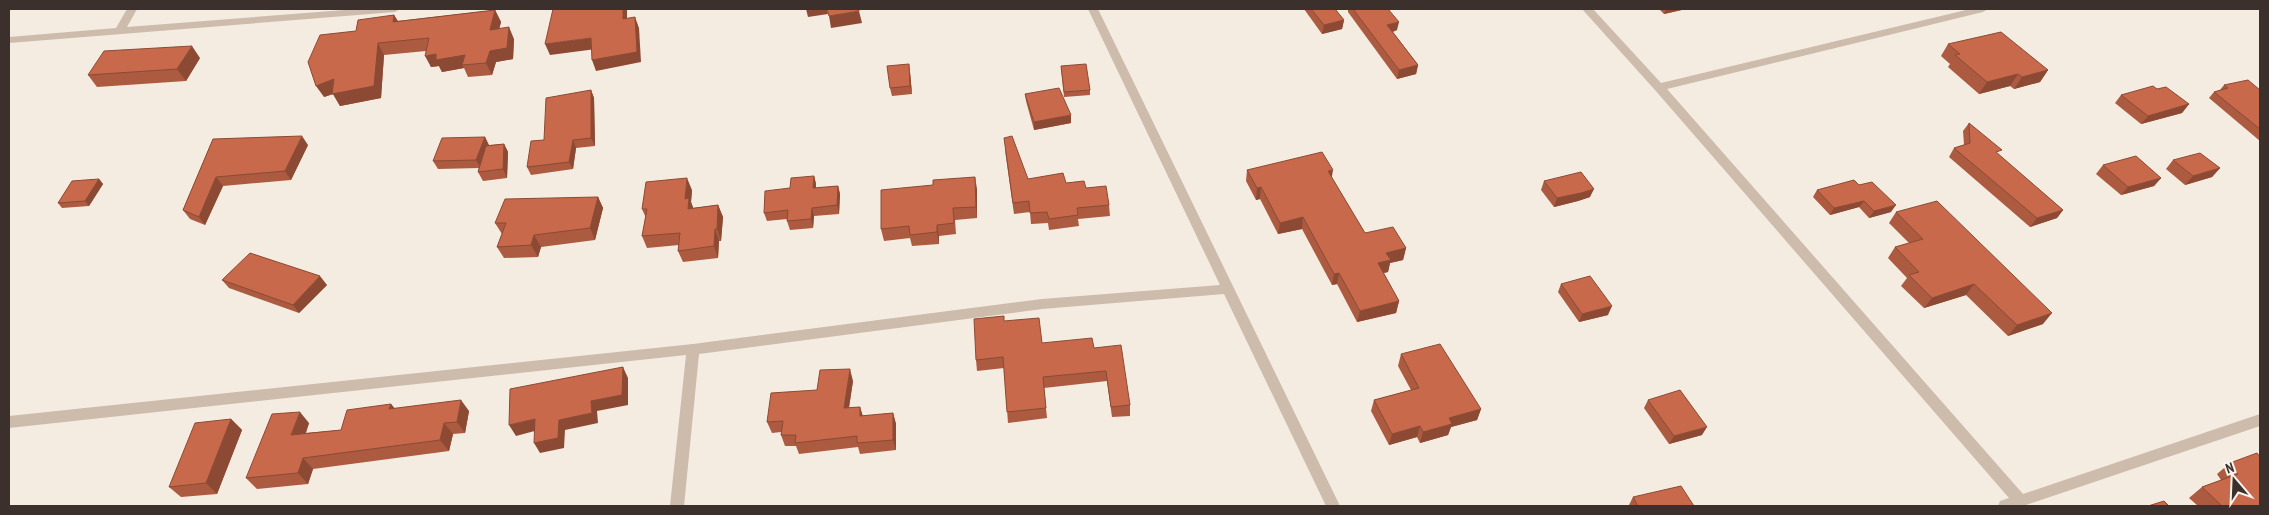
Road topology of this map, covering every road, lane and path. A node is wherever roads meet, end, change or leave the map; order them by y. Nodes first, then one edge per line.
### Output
1 (132, 9) edge
2 (395, 9) edge
3 (1093, 9) edge
4 (1587, 9) edge
5 (1982, 9) edge
6 (120, 30) junction
7 (9, 40) edge
8 (1659, 87) junction
9 (1226, 288) junction
10 (693, 349) junction
11 (2260, 420) edge
12 (9, 422) edge
13 (2020, 501) junction
14 (677, 506) edge
15 (1333, 506) edge
16 (2005, 506) edge

1 - 6 street
2 - 6 street
3 - 9 street
4 - 8 street
5 - 8 street
6 - 7 street
8 - 13 street
9 - 10 street
9 - 15 street
10 - 12 street
10 - 14 street
11 - 13 street
13 - 16 street

